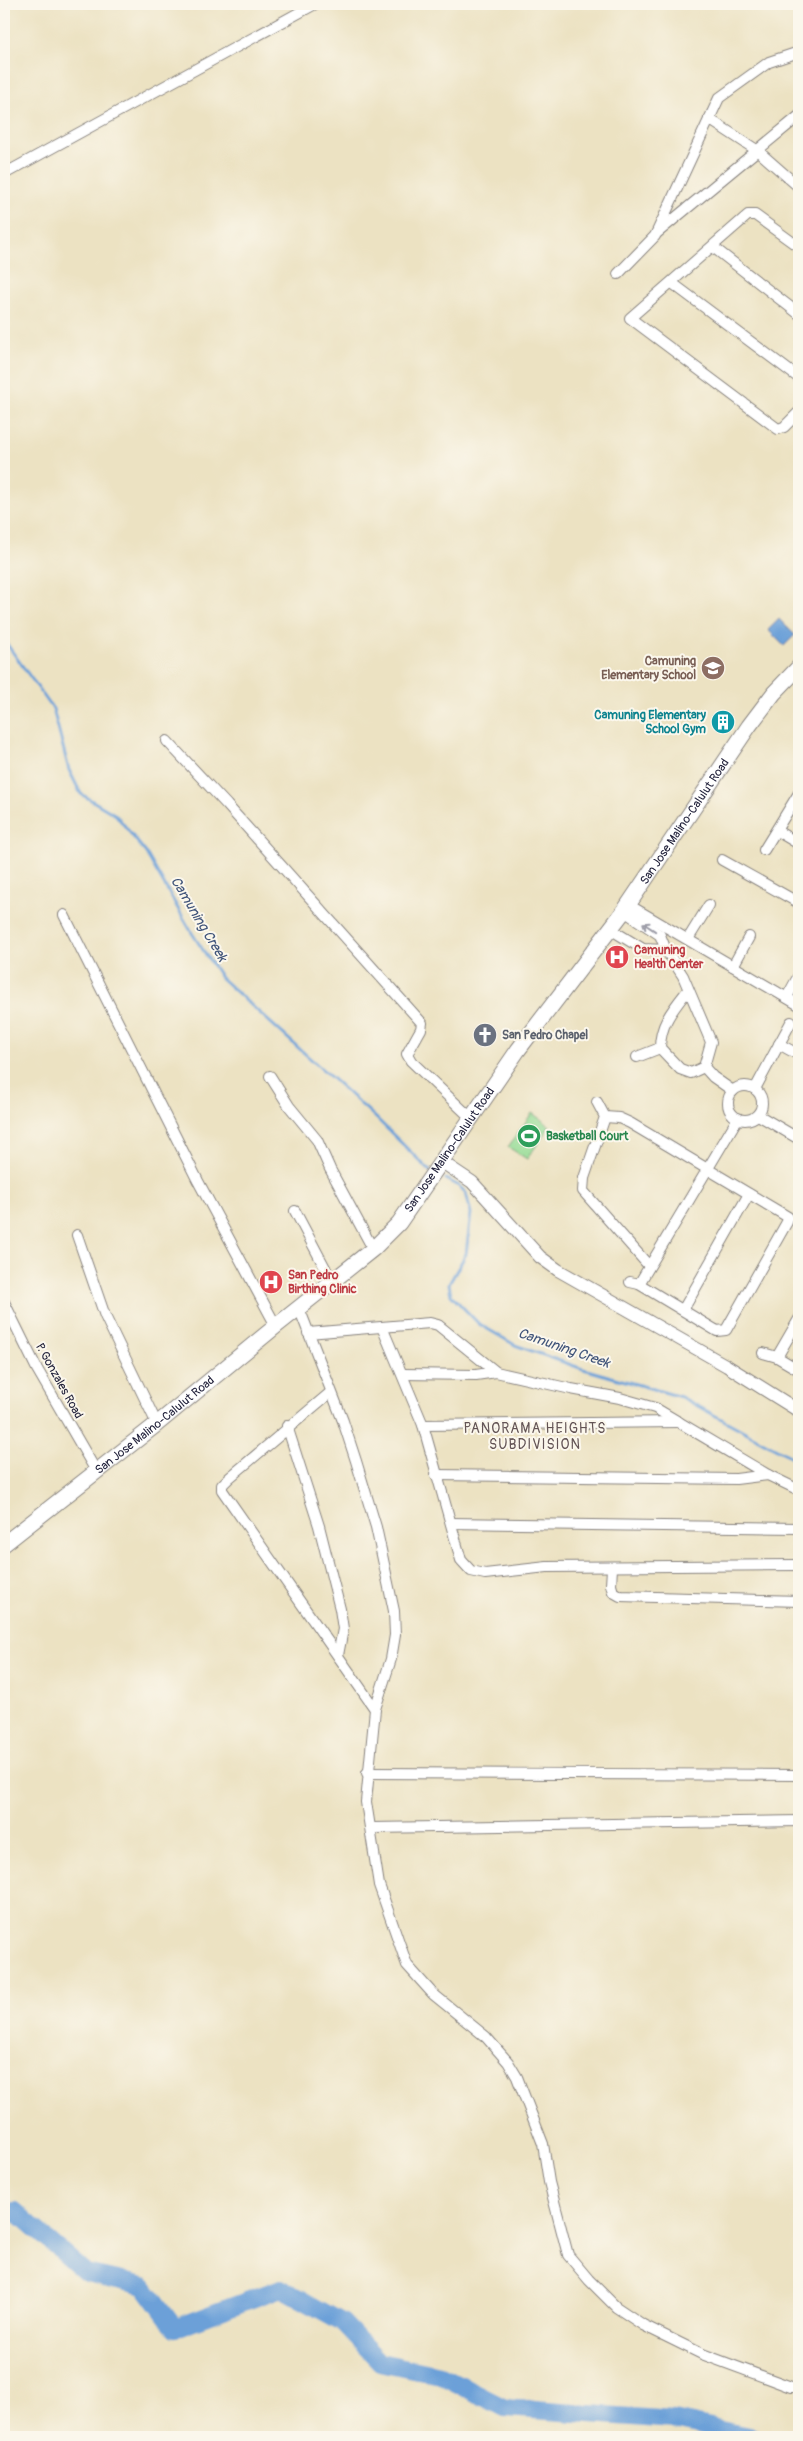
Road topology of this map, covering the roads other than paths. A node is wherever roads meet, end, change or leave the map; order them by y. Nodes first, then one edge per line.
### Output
1 (315, 4) edge
2 (799, 52) edge
3 (799, 116) edge
4 (709, 119) junction
5 (758, 151) junction
6 (4, 174) edge
7 (799, 187) edge
8 (654, 236) junction
9 (799, 246) edge
10 (713, 247) junction
11 (618, 274) dead end
12 (672, 283) junction
13 (799, 314) edge
14 (799, 378) edge
15 (799, 412) edge
16 (798, 672) edge
17 (167, 741) dead end
18 (799, 793) edge
19 (777, 831) junction
20 (799, 844) edge
21 (764, 850) dead end
22 (722, 860) dead end
23 (799, 903) edge
24 (709, 905) dead end
25 (625, 907) junction
26 (64, 915) dead end
27 (610, 929) junction
28 (749, 937) dead end
29 (688, 939) junction
30 (666, 950) junction
31 (733, 966) junction
32 (799, 975) edge
33 (688, 990) junction
34 (786, 997) junction
35 (799, 1006) edge
36 (791, 1022) dead end
37 (779, 1044) junction
38 (660, 1048) junction
39 (799, 1055) edge
40 (637, 1057) dead end
41 (704, 1067) junction
42 (270, 1076) dead end
43 (754, 1089) junction
44 (733, 1091) junction
45 (597, 1102) dead end
46 (758, 1115) junction
47 (605, 1117) junction
48 (472, 1118) junction
49 (738, 1118) junction
50 (799, 1139) edge
51 (442, 1162) junction
52 (706, 1169) junction
53 (749, 1194) junction
54 (295, 1211) dead end
55 (76, 1235) dead end
56 (373, 1249) junction
57 (648, 1266) junction
58 (332, 1281) junction
59 (4, 1302) edge
60 (299, 1308) junction
61 (683, 1310) junction
62 (799, 1319) edge
63 (276, 1326) junction
64 (382, 1327) junction
65 (308, 1332) junction
66 (763, 1353) dead end
67 (778, 1357) junction
68 (799, 1370) edge
69 (496, 1372) junction
70 (403, 1374) junction
71 (331, 1392) junction
72 (799, 1411) edge
73 (679, 1422) junction
74 (157, 1424) junction
75 (423, 1425) junction
76 (288, 1426) junction
77 (96, 1471) junction
78 (768, 1474) junction
79 (436, 1475) junction
80 (799, 1490) edge
81 (451, 1523) junction
82 (799, 1528) edge
83 (4, 1544) edge
84 (799, 1565) edge
85 (612, 1568) junction
86 (799, 1601) edge
87 (338, 1655) junction
88 (375, 1709) junction
89 (367, 1773) junction
90 (799, 1775) edge
91 (799, 1822) edge
92 (372, 1828) junction
93 (799, 2387) edge

1 - 6 street
2 - 4 street
3 - 5 street
4 - 5 street
4 - 8 street
5 - 7 street
5 - 8 street
8 - 11 street
9 - 10 street
10 - 12 street
10 - 13 street
12 - 14 street
12 - 15 street
16 - 25 main road, San Jose Malino-Calulut Road
17 - 48 street
18 - 19 street
19 - 20 street
19 - 21 street
22 - 23 street
24 - 29 street
25 - 27 main road, San Jose Malino-Calulut Road
25 - 29 street
30 -> 25 street
26 - 63 street
27 - 30 street
27 - 48 main road, San Jose Malino-Calulut Road
28 - 31 street
29 - 31 street
30 - 33 street
31 - 34 street
32 - 34 street
33 - 38 street
33 - 41 street
34 - 35 street
36 - 37 street
37 - 39 street
37 - 43 street
38 - 40 street
38 - 41 street
41 - 44 street
42 - 56 street
43 - 44 street
43 - 46 street
44 - 49 street
45 - 47 street
46 - 49 street
46 - 50 street
47 - 52 street
47 - 57 street
48 - 51 main road, San Jose Malino-Calulut Road
49 - 52 street
51 - 56 main road, San Jose Malino-Calulut Road
51 - 72 street
52 - 53 street
52 - 57 street
53 - 61 street
53 - 61 street
54 - 58 street
55 - 74 street
56 - 58 main road, San Jose Malino-Calulut Road
57 - 61 street
58 - 60 main road, San Jose Malino-Calulut Road
59 - 77 street, P. Gonzales Road
60 - 63 main road, San Jose Malino-Calulut Road
60 - 65 street
62 - 67 street
63 - 74 main road, San Jose Malino-Calulut Road
64 - 65 street
64 - 69 street
64 - 70 street
65 - 71 street
66 - 67 street
67 - 68 street
69 - 70 street
69 - 73 street
70 - 75 street
71 - 76 street
71 - 88 street
73 - 75 street
73 - 78 street
74 - 77 main road, San Jose Malino-Calulut Road
75 - 79 street
76 - 87 street
76 - 87 street
77 - 83 main road, San Jose Malino-Calulut Road
78 - 79 street
78 - 80 street
79 - 81 street
81 - 82 street
81 - 85 street
84 - 85 street
85 - 86 street
87 - 88 street
88 - 89 street
89 - 90 street
89 - 92 street
91 - 92 street
92 - 93 street

